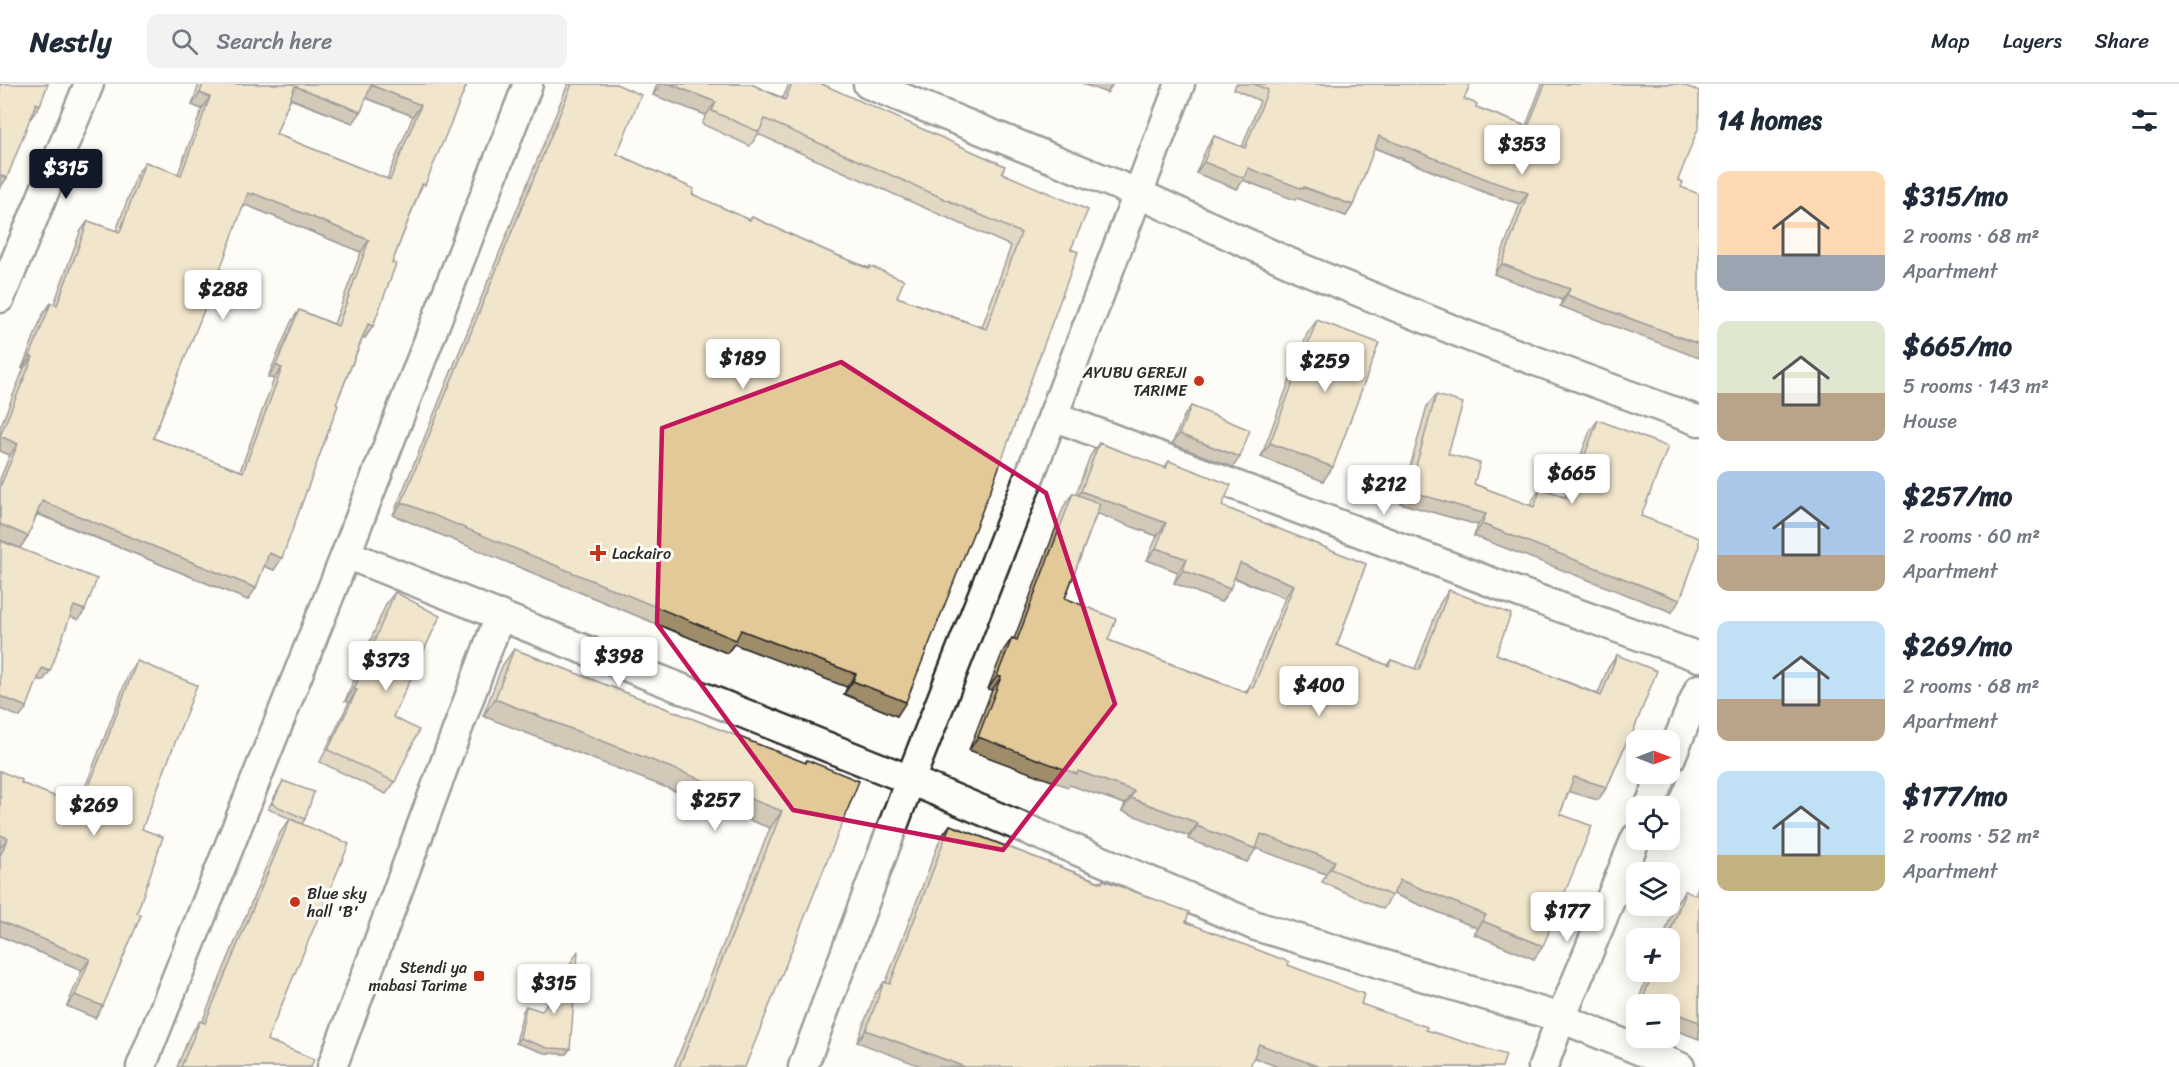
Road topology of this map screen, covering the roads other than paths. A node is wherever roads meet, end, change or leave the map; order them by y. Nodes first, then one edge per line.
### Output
1 (89, 84) edge
2 (528, 84) edge
3 (868, 84) edge
4 (1180, 84) edge
5 (1137, 193) junction
6 (0, 298) edge
7 (1053, 416) junction
8 (1699, 421) edge
9 (346, 554) junction
10 (500, 615) junction
11 (1699, 657) edge
12 (1699, 689) edge
13 (1680, 735) edge
14 (910, 780) junction
15 (1631, 850) edge
16 (1561, 1018) junction
17 (806, 1066) edge
18 (141, 1067) edge
19 (332, 1067) edge
20 (1543, 1067) edge
21 (1680, 1067) edge

1 - 6 street
2 - 9 street
3 - 5 street
4 - 5 street
5 - 7 street
5 - 8 street
7 - 11 street
7 - 14 street
9 - 10 street
9 - 18 street
10 - 14 street
10 - 19 street
12 - 13 street
14 - 16 street
14 - 17 street
15 - 16 street
16 - 20 street
16 - 21 street

